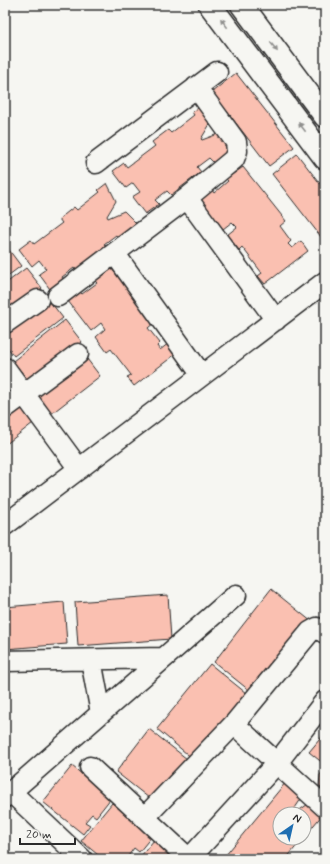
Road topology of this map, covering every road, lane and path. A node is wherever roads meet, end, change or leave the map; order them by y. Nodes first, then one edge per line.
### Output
1 (210, 5) edge
2 (242, 5) edge
3 (217, 72) dead end
4 (196, 87) junction
5 (325, 116) edge
6 (325, 158) edge
7 (96, 163) dead end
8 (186, 198) junction
9 (115, 254) junction
10 (325, 282) edge
11 (58, 296) dead end
12 (38, 300) dead end
13 (276, 320) junction
14 (5, 324) edge
15 (78, 354) dead end
16 (5, 368) edge
17 (201, 374) junction
18 (24, 394) junction
19 (5, 408) edge
20 (79, 469) junction
21 (5, 525) edge
22 (236, 595) dead end
23 (325, 633) edge
24 (163, 658) junction
25 (91, 660) junction
26 (5, 661) edge
27 (325, 701) edge
28 (102, 713) junction
29 (234, 724) junction
30 (277, 763) junction
31 (90, 767) dead end
32 (8, 794) edge
33 (325, 807) edge
34 (145, 817) junction
35 (82, 859) edge
36 (189, 859) edge

6 -> 1 street
2 -> 5 street
3 - 4 street
4 - 7 street
4 - 8 street
8 - 9 street
8 - 13 street
9 - 11 street
9 - 17 street
10 - 13 street
12 - 14 street
13 - 17 street
15 - 18 street
16 - 18 street
17 - 20 street
18 - 19 street
18 - 20 street
20 - 21 street
22 - 24 street
23 - 29 street
24 - 25 street
24 - 28 street
25 - 26 street
25 - 28 street
27 - 30 street
28 - 32 street
29 - 30 street
29 - 34 street
30 - 33 street
30 - 36 street
31 - 34 street
32 - 35 street
34 - 36 street

